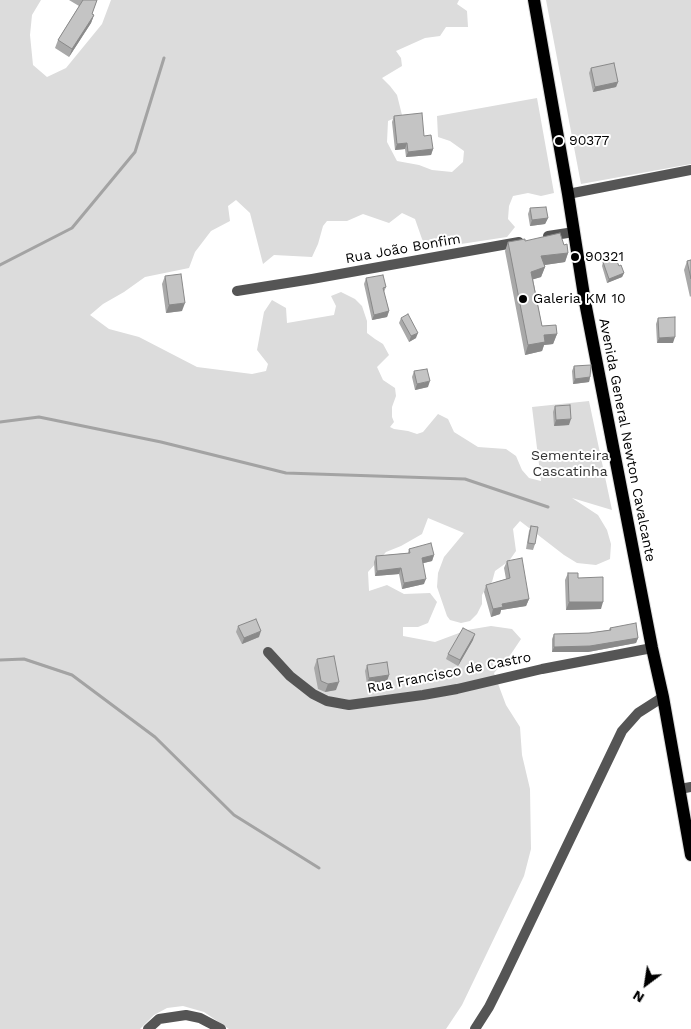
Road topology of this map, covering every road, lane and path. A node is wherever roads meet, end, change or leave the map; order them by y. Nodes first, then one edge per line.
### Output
1 (534, 0) edge
2 (691, 170) edge
3 (568, 194) junction
4 (574, 232) junction
5 (237, 290) dead end
6 (652, 648) junction
7 (268, 652) dead end
8 (663, 697) junction
9 (685, 788) edge
10 (691, 855) edge
11 (148, 1029) edge
12 (221, 1029) edge
13 (475, 1029) edge

1 - 3 main road, Avenida General Newton Cavalcante
2 - 3 street
3 - 4 main road, Avenida General Newton Cavalcante
4 - 5 street, Rua João Bonfim
4 - 6 main road, Avenida General Newton Cavalcante
6 - 7 street, Rua Francisco de Castro
6 - 8 main road, Avenida General Newton Cavalcante
8 - 9 main road, Avenida General Newton Cavalcante
8 - 13 street
9 - 10 main road, Avenida General Newton Cavalcante
11 - 12 street

